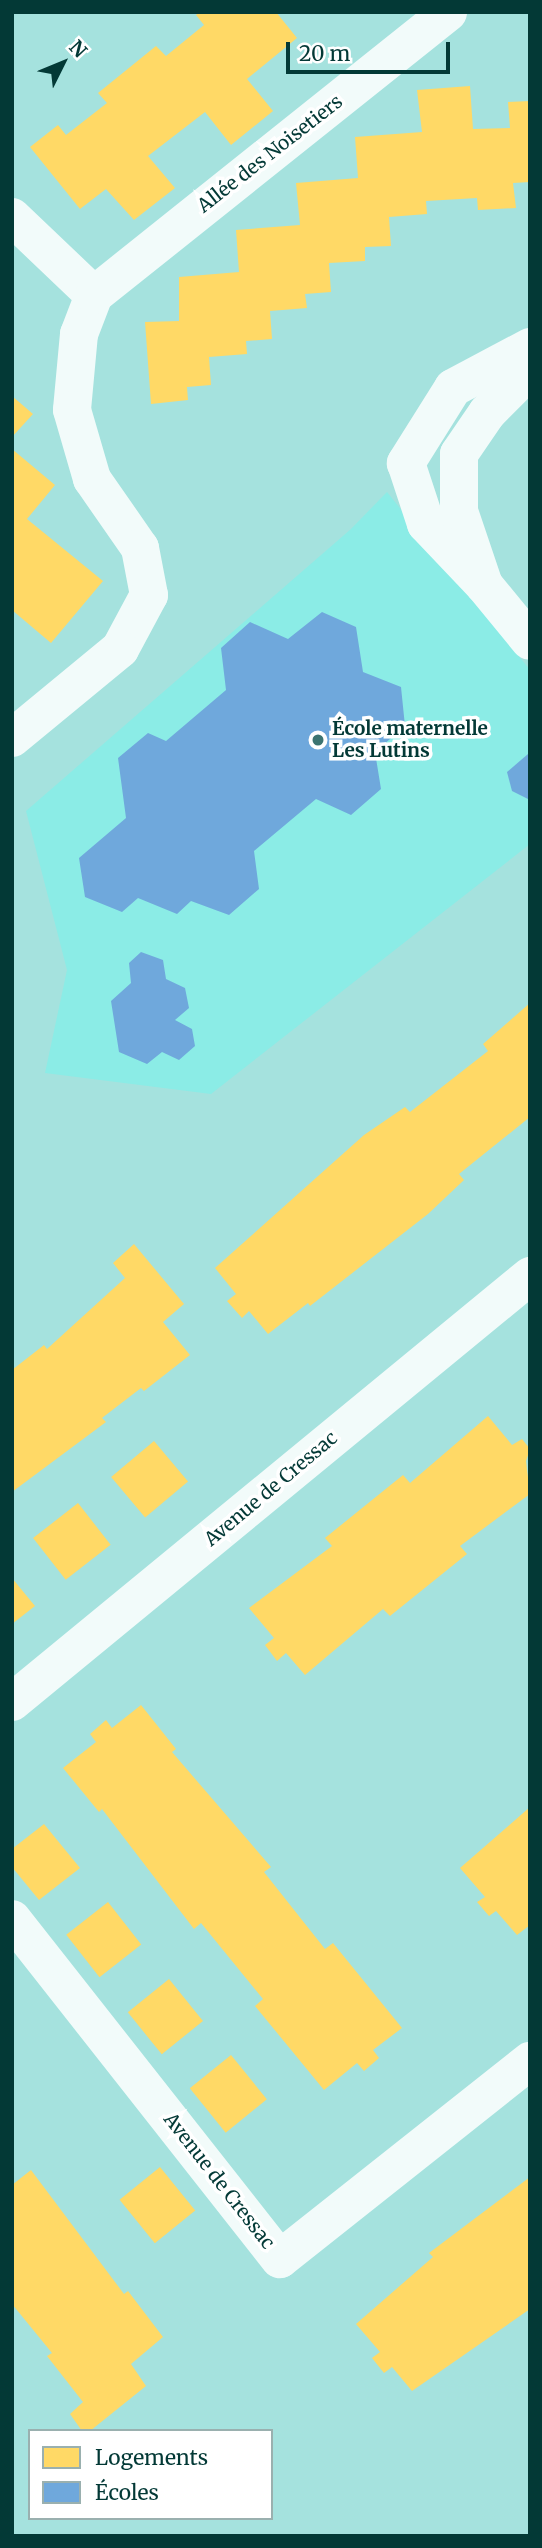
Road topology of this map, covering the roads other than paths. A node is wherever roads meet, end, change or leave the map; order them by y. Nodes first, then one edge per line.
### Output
1 (448, 12) edge
2 (12, 217) edge
3 (94, 295) junction
4 (530, 347) edge
5 (530, 370) edge
6 (484, 585) junction
7 (530, 641) edge
8 (12, 738) edge
9 (530, 1276) edge
10 (12, 1702) edge
11 (12, 1919) edge
12 (530, 2061) edge

1 - 3 street, Allée des Noisetiers
2 - 3 street
3 - 8 street
4 - 6 street
5 - 6 street
6 - 7 street
9 - 10 street, Avenue de Cressac
11 - 12 street, Avenue de Cressac

